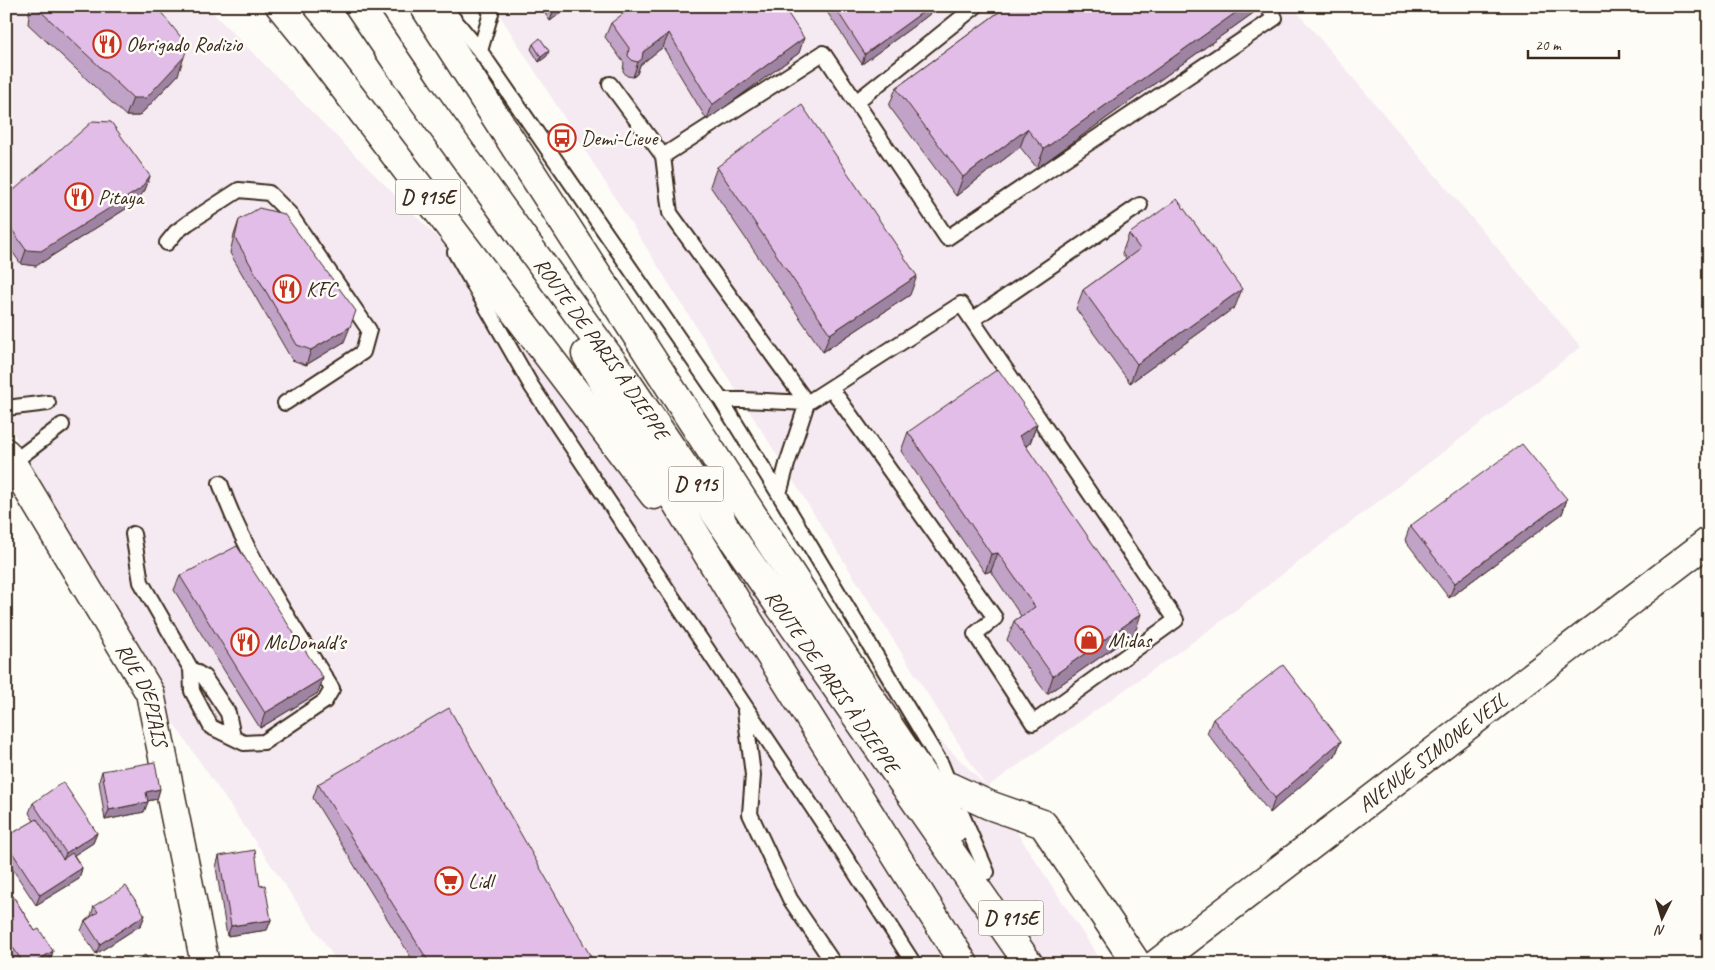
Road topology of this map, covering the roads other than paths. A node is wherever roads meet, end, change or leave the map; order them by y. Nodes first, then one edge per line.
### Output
1 (280, 6) edge
2 (339, 6) edge
3 (359, 6) edge
4 (424, 6) edge
5 (443, 6) edge
6 (487, 6) edge
7 (976, 6) edge
8 (1267, 6) edge
9 (480, 51) junction
10 (610, 84) dead end
11 (856, 102) junction
12 (662, 156) junction
13 (410, 173) junction
14 (1140, 205) dead end
15 (167, 243) dead end
16 (972, 320) junction
17 (831, 388) junction
18 (721, 400) junction
19 (48, 403) dead end
20 (285, 403) dead end
21 (807, 403) junction
22 (6, 408) edge
23 (62, 425) dead end
24 (715, 456) junction
25 (9, 458) edge
26 (220, 483) dead end
27 (779, 494) junction
28 (133, 534) dead end
29 (731, 536) junction
30 (1709, 542) edge
31 (741, 609) junction
32 (191, 669) junction
33 (745, 708) junction
34 (232, 737) junction
35 (950, 787) junction
36 (986, 872) junction
37 (205, 964) edge
38 (834, 964) edge
39 (914, 964) edge
40 (964, 964) edge
41 (1029, 964) edge
42 (1036, 964) edge
43 (1137, 964) edge
44 (1156, 964) edge

1 - 13 main road, D 915E
2 - 31 main road, ROUTE DE PARIS À DIEPPE / D 915
3 - 29 main road, ROUTE DE PARIS À DIEPPE / D 915
4 - 24 main road, D 915E
5 - 9 lane
6 - 9 lane
7 - 11 lane
8 - 11 lane
9 - 18 lane
10 - 12 lane
11 - 12 lane
12 - 21 lane
13 - 31 main road, D 915E
13 - 33 lane
14 - 16 lane
15 - 20 lane
16 - 17 lane
16 - 17 lane
17 - 21 lane
18 - 21 lane
18 - 27 lane
19 - 22 lane
21 - 27 lane
23 - 25 lane
24 - 29 lane
24 - 36 main road, D 915E
25 - 37 main road, RUE D'EPIAIS
26 - 34 lane
27 - 35 lane
28 - 32 lane
29 - 41 main road, ROUTE DE PARIS À DIEPPE / D 915
30 - 44 main road, AVENUE SIMONE VEIL
31 - 40 main road, ROUTE DE PARIS À DIEPPE / D 915
32 - 34 lane
32 - 34 lane
33 - 38 lane
33 - 39 lane
35 - 36 lane
35 - 43 main road
36 - 42 main road, D 915E

